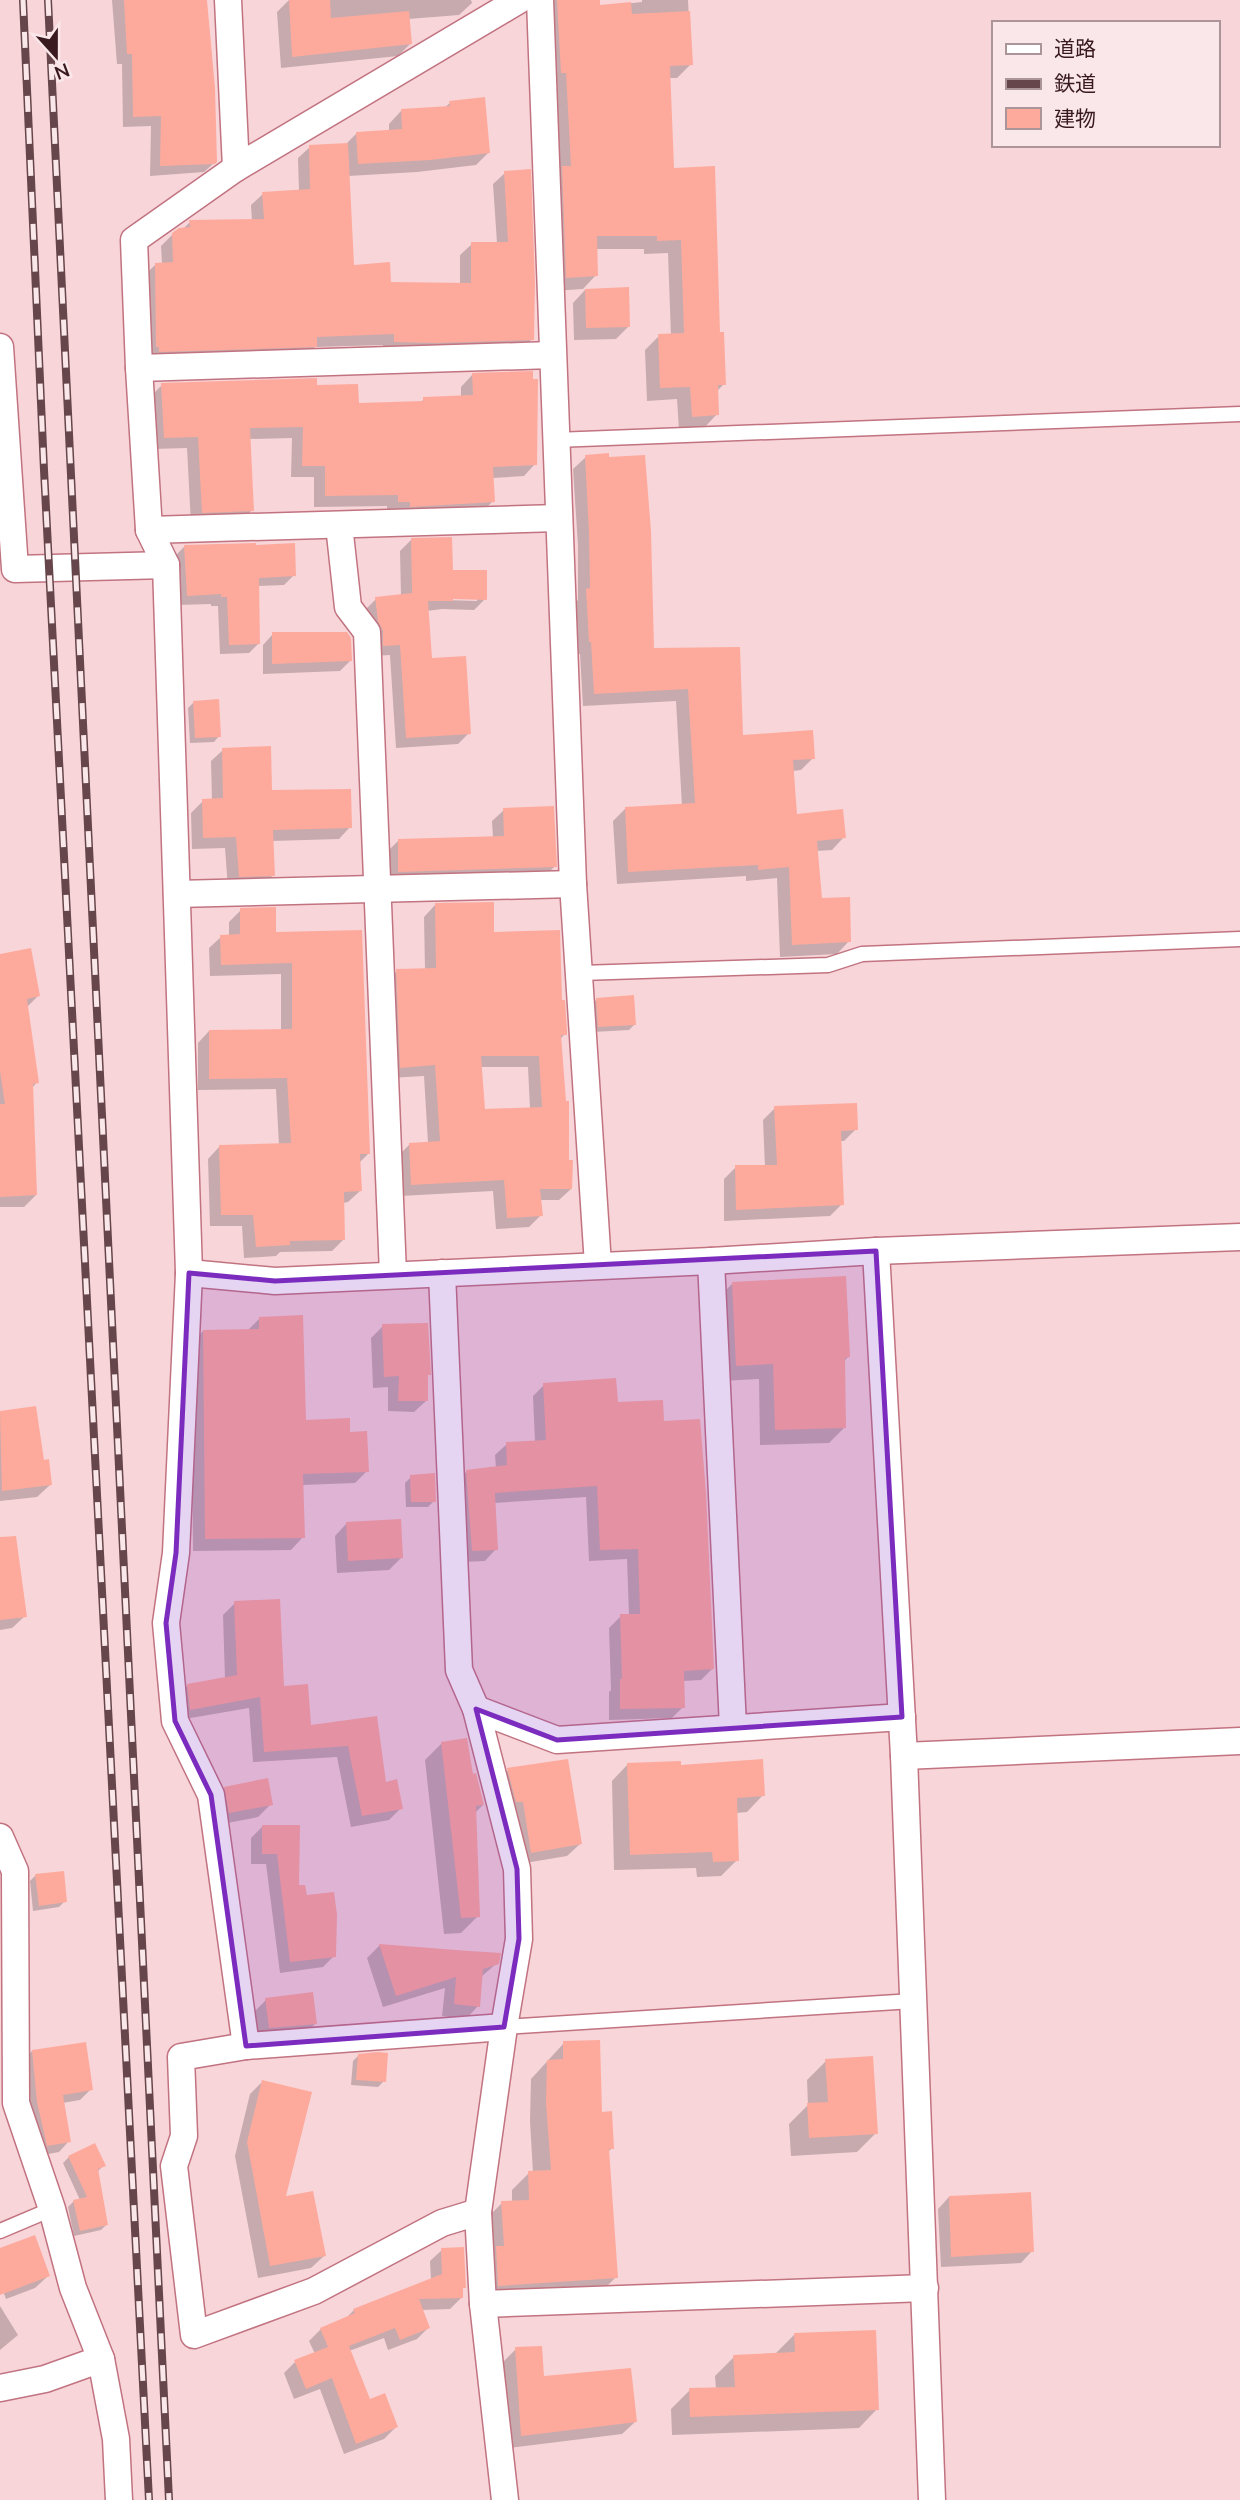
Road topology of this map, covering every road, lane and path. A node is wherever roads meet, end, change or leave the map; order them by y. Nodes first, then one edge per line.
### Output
1 (228, 0) edge
2 (519, 0) edge
3 (540, 0) edge
4 (236, 168) junction
5 (0, 347) edge
6 (552, 355) junction
7 (139, 368) junction
8 (1240, 414) edge
9 (555, 440) junction
10 (558, 518) junction
11 (339, 525) junction
12 (149, 530) junction
13 (166, 565) junction
14 (573, 884) junction
15 (378, 890) junction
16 (177, 894) junction
17 (1240, 939) edge
18 (581, 973) junction
19 (1240, 1237) edge
20 (876, 1251) junction
21 (711, 1261) junction
22 (598, 1265) junction
23 (189, 1273) junction
24 (442, 1273) junction
25 (393, 1274) junction
26 (476, 1709) junction
27 (902, 1717) junction
28 (733, 1727) junction
29 (1240, 1741) edge
30 (904, 1756) junction
31 (0, 1837) edge
32 (913, 2001) junction
33 (504, 2027) junction
34 (246, 2046) junction
35 (52, 2208) junction
36 (478, 2213) junction
37 (0, 2231) edge
38 (925, 2288) junction
39 (483, 2304) junction
40 (101, 2360) junction
41 (0, 2388) edge
42 (119, 2500) edge
43 (505, 2500) edge
44 (932, 2500) edge

1 - 4 street
2 - 4 street
3 - 6 street
4 - 7 street
5 - 13 street
6 - 7 street
6 - 9 street
7 - 12 street
8 - 9 lane
9 - 10 street
10 - 11 street
10 - 14 street
11 - 12 street
11 - 15 street
12 - 13 street
13 - 16 street
14 - 15 street
14 - 18 street
15 - 16 street
15 - 25 street
16 - 23 street
17 - 18 lane
18 - 22 street
19 - 20 street
20 - 21 street
20 - 27 street
21 - 22 street
21 - 28 street
22 - 24 street
23 - 25 street
23 - 34 street
24 - 25 street
24 - 26 street
26 - 28 street
26 - 33 street
27 - 28 street
27 - 30 street
29 - 30 street
30 - 32 street
31 - 35 street
32 - 33 lane
32 - 38 street
33 - 34 street
33 - 36 street
34 - 36 street
35 - 37 lane
35 - 40 street
36 - 39 street
38 - 39 street
38 - 44 street
39 - 43 street
40 - 41 street
40 - 42 street

